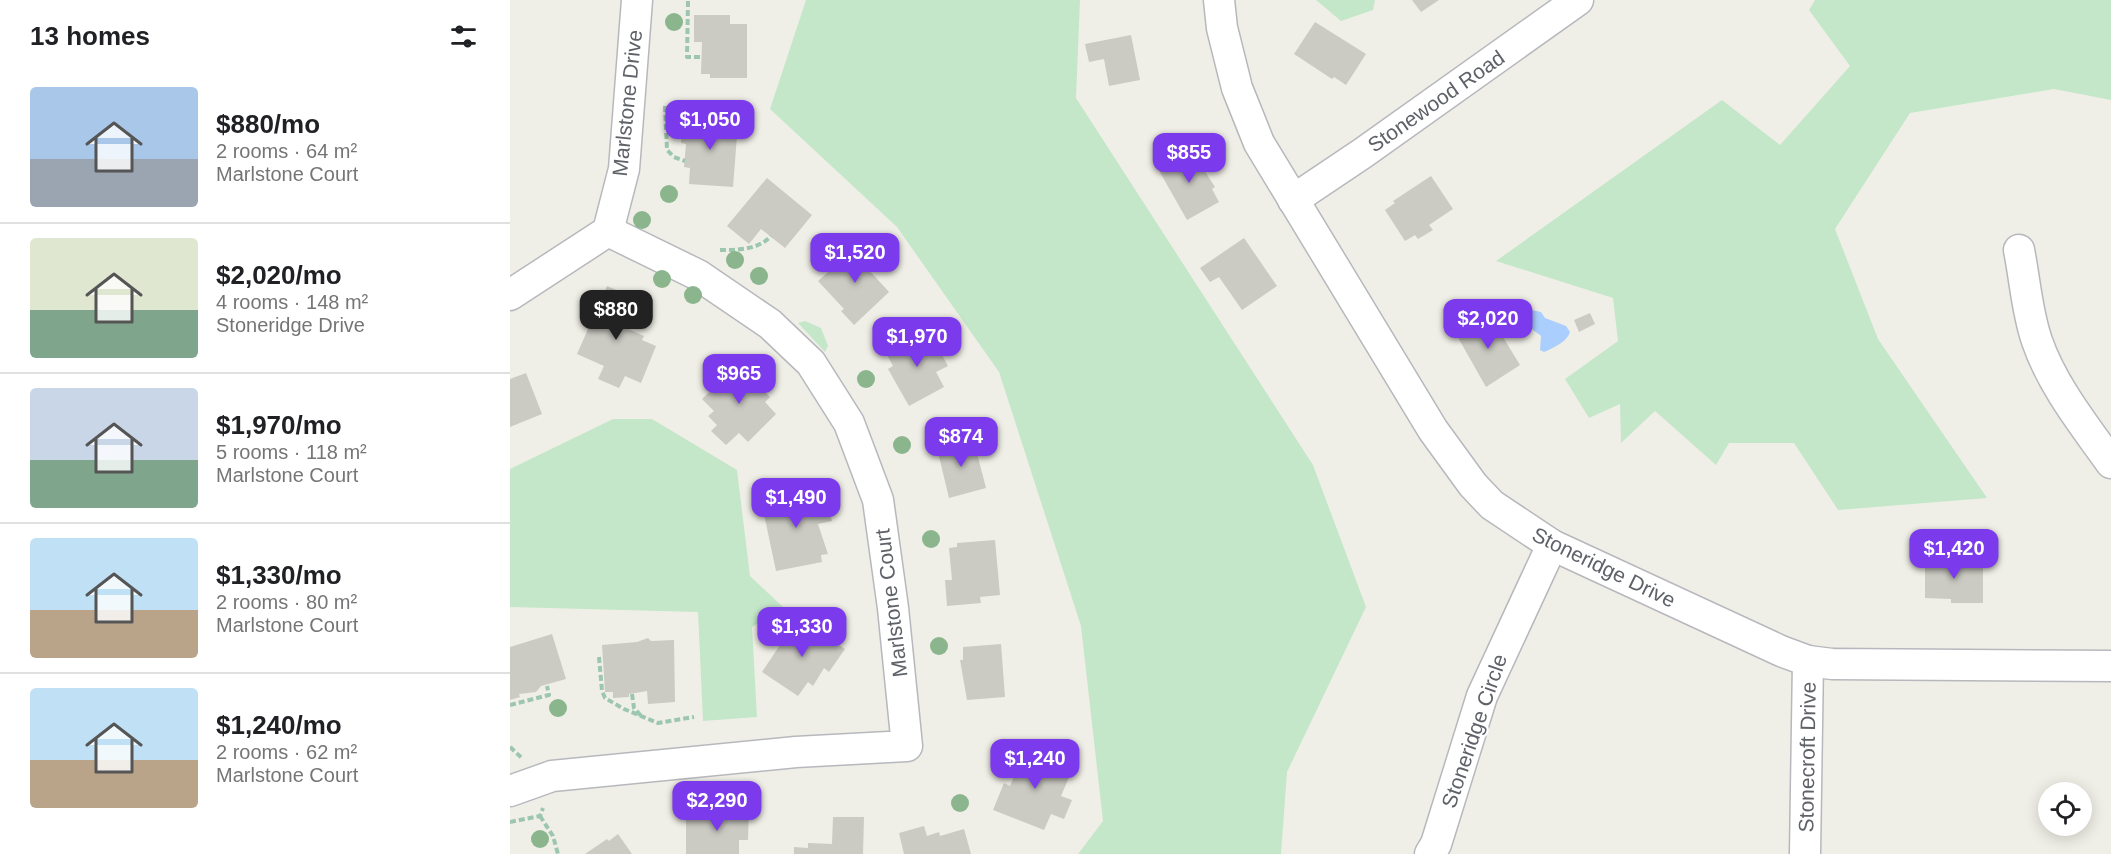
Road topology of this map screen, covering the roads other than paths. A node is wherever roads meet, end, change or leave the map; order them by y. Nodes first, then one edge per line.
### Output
1 (637, 0) edge
2 (1219, 0) edge
3 (1578, 0) edge
4 (1293, 200) junction
5 (608, 231) junction
6 (2019, 250) dead end
7 (510, 295) edge
8 (2111, 463) edge
9 (1552, 545) junction
10 (1808, 661) junction
11 (2111, 666) edge
12 (510, 790) edge
13 (1430, 854) edge
14 (1805, 854) edge

1 - 5 street, Marlstone Drive
2 - 4 street, Stoneridge Drive
3 - 4 street, Stonewood Road
4 - 9 street, Stoneridge Drive
5 - 7 street
5 - 12 street, Marlstone Court
6 - 8 street
9 - 10 street, Stoneridge Drive
9 - 13 street, Stoneridge Circle
10 - 11 street, Stoneridge Drive
10 - 14 street, Stonecroft Drive

